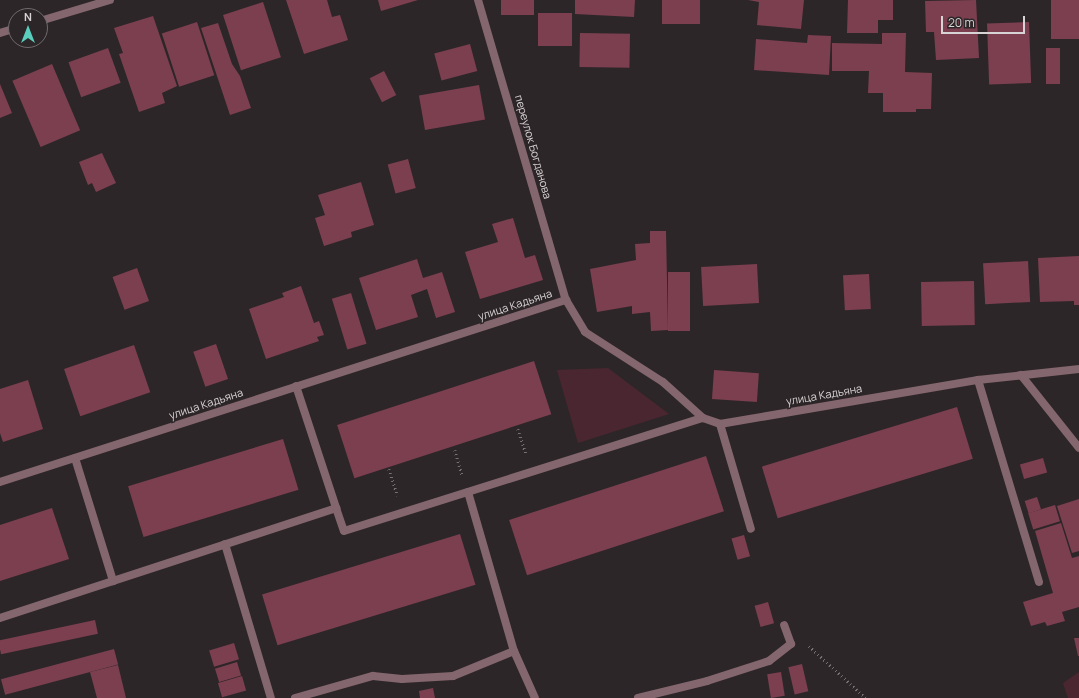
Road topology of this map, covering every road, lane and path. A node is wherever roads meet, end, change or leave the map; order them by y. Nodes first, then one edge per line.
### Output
1 (110, 0) edge
2 (478, 0) edge
3 (48, 19) edge
4 (566, 300) junction
5 (1079, 369) edge
6 (1021, 375) junction
7 (978, 380) junction
8 (296, 386) junction
9 (703, 418) junction
10 (720, 424) junction
11 (518, 429) dead end
12 (1079, 448) edge
13 (455, 450) dead end
14 (75, 458) junction
15 (389, 469) dead end
16 (532, 472) junction
17 (0, 482) edge
18 (468, 492) junction
19 (336, 508) junction
20 (403, 512) junction
21 (751, 529) dead end
22 (225, 544) junction
23 (113, 581) junction
24 (1039, 582) dead end
25 (0, 618) edge
26 (784, 624) joint
27 (514, 651) junction
28 (271, 698) edge
29 (295, 698) edge
30 (535, 698) edge
31 (638, 698) edge
32 (866, 698) edge

1 - 3 street
2 - 4 street, переулок Богданова
4 - 8 street, улица Кадьяна
4 - 9 street, улица Кадьяна
5 - 6 street, улица Кадьяна
6 - 7 street, улица Кадьяна
6 - 12 street
7 - 10 street, улица Кадьяна
7 - 24 street
8 - 14 street, улица Кадьяна
8 - 19 street
9 - 10 street, улица Кадьяна
9 - 16 street
10 - 21 street
11 - 16 path
13 - 18 path
14 - 17 street, улица Кадьяна
14 - 23 street
15 - 20 path
16 - 18 street
18 - 20 street
18 - 27 street
19 - 20 street
19 - 22 street
22 - 23 street
22 - 28 street
23 - 25 street
26 - 31 street
26 - 32 path
27 - 29 street
27 - 30 street

